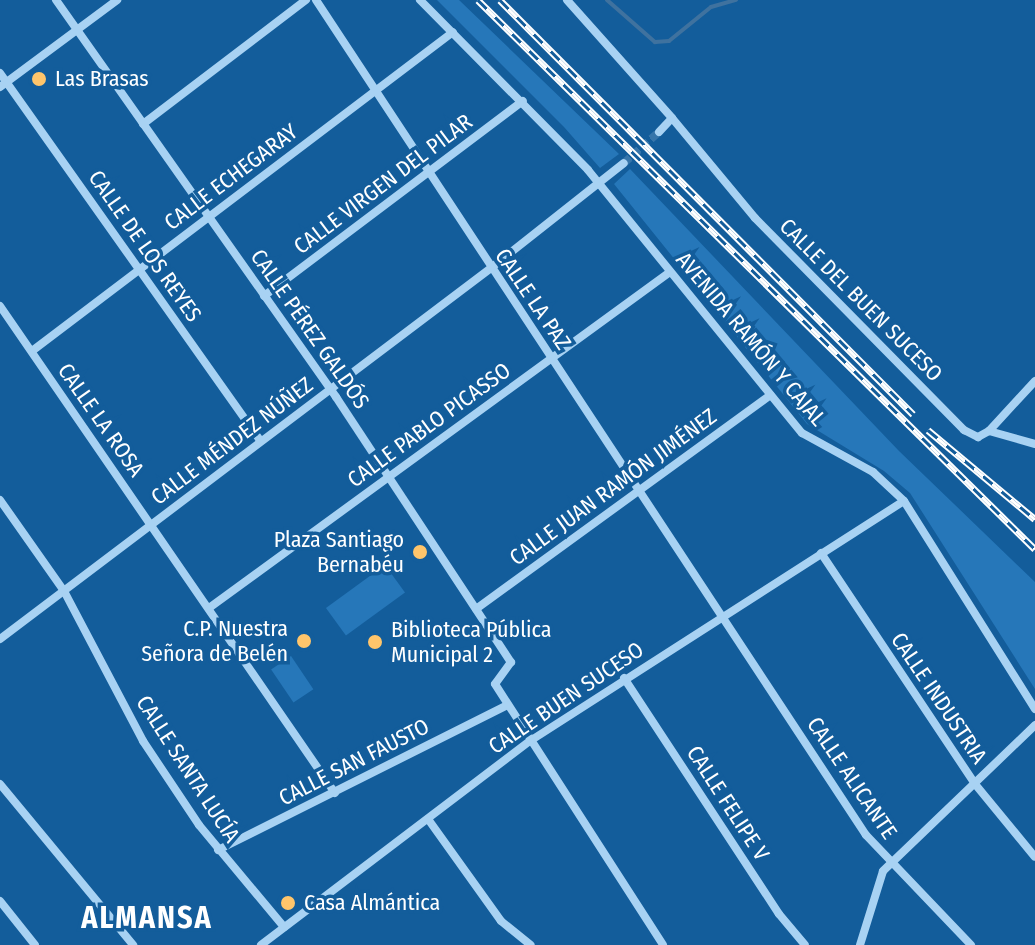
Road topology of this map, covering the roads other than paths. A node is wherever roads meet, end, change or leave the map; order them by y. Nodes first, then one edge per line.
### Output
1 (56, 0) edge
2 (117, 0) edge
3 (306, 0) edge
4 (316, 0) edge
5 (420, 0) edge
6 (567, 0) edge
7 (76, 30) junction
8 (453, 32) junction
9 (0, 73) edge
10 (3, 84) edge
11 (375, 91) junction
12 (523, 101) junction
13 (672, 118) junction
14 (143, 124) junction
15 (659, 132) tunnel mouth
16 (624, 163) tunnel mouth
17 (429, 172) junction
18 (600, 185) junction
19 (210, 217) junction
20 (491, 268) junction
21 (140, 269) junction
22 (670, 272) junction
23 (264, 296) junction
24 (0, 306) edge
25 (32, 351) junction
26 (551, 358) junction
27 (1035, 381) edge
28 (330, 389) junction
29 (771, 395) junction
30 (989, 431) junction
31 (261, 441) junction
32 (1035, 444) edge
33 (388, 478) junction
34 (640, 491) junction
35 (0, 500) edge
36 (904, 501) junction
37 (152, 524) junction
38 (821, 553) junction
39 (64, 591) junction
40 (209, 608) junction
41 (476, 609) junction
42 (721, 617) junction
43 (0, 639) edge
44 (624, 678) junction
45 (507, 705) junction
46 (1035, 709) edge
47 (1035, 725) edge
48 (530, 741) junction
49 (0, 784) edge
50 (975, 784) junction
51 (335, 793) junction
52 (428, 819) junction
53 (218, 850) junction
54 (1035, 857) edge
55 (890, 864) junction
56 (0, 901) edge
57 (284, 927) junction
58 (35, 945) edge
59 (133, 945) edge
60 (261, 945) edge
61 (531, 945) edge
62 (663, 945) edge
63 (805, 945) edge
64 (860, 945) edge
65 (971, 945) edge

1 - 7 street, CALLE PÉREZ GALDÓS
2 - 7 street
3 - 14 street
4 - 11 street, CALLE LA PAZ
5 - 8 street, AVENIDA RAMÓN Y CAJAL
6 - 13 street
7 - 10 street
7 - 14 street, CALLE PÉREZ GALDÓS
8 - 11 street, CALLE ECHEGARAY
8 - 12 street, AVENIDA RAMÓN Y CAJAL
9 - 10 street, CALLE DE LOS REYES
10 - 21 street, CALLE DE LOS REYES
11 - 17 street, CALLE LA PAZ
11 - 19 street, CALLE ECHEGARAY
12 - 17 street, CALLE VIRGEN DEL PILAR
12 - 18 street, AVENIDA RAMÓN Y CAJAL
13 - 15 street
13 - 30 street, CALLE DEL BUEN SUCESO
14 - 19 street, CALLE PÉREZ GALDÓS
16 - 18 street, CALLE MÉNDEZ NÚÑEZ
17 - 20 street, CALLE LA PAZ
17 - 23 street, CALLE VIRGEN DEL PILAR
18 - 20 street, CALLE MÉNDEZ NÚÑEZ
18 - 22 street, AVENIDA RAMÓN Y CAJAL
19 - 21 street, CALLE ECHEGARAY
19 - 23 street, CALLE PÉREZ GALDÓS
20 - 26 street, CALLE LA PAZ
20 - 28 street, CALLE MÉNDEZ NÚÑEZ
21 - 25 street, CALLE ECHEGARAY
21 - 31 street, CALLE DE LOS REYES
22 - 26 street, CALLE PABLO PICASSO
22 - 29 street, AVENIDA RAMÓN Y CAJAL
23 - 28 street, CALLE PÉREZ GALDÓS
24 - 25 street, CALLE LA ROSA
25 - 37 street, CALLE LA ROSA
26 - 33 street, CALLE PABLO PICASSO
26 - 34 street, CALLE LA PAZ
27 - 30 street
28 - 31 street, CALLE MÉNDEZ NÚÑEZ
28 - 33 street, CALLE PÉREZ GALDÓS
29 - 34 street, CALLE JUAN RAMÓN JIMÉNEZ
29 - 36 street, AVENIDA RAMÓN Y CAJAL
30 - 32 street
31 - 37 street, CALLE MÉNDEZ NÚÑEZ
33 - 40 street, CALLE PABLO PICASSO
33 - 41 street, CALLE PÉREZ GALDÓS
34 - 41 street, CALLE JUAN RAMÓN JIMÉNEZ
34 - 42 street, CALLE LA PAZ
35 - 39 street, CALLE SANTA LUCÍA
36 - 38 street, CALLE BUEN SUCESO
36 - 46 street, AVENIDA RAMÓN Y CAJAL
37 - 39 street, CALLE MÉNDEZ NÚÑEZ
37 - 40 street, CALLE LA ROSA
38 - 42 street, CALLE BUEN SUCESO
38 - 50 street, CALLE INDUSTRIA
39 - 43 street, CALLE MÉNDEZ NÚÑEZ
39 - 53 street, CALLE SANTA LUCÍA
40 - 51 street, CALLE LA ROSA
41 - 45 street, CALLE PÉREZ GALDÓS
42 - 44 street, CALLE BUEN SUCESO
42 - 55 street, CALLE ALICANTE
44 - 48 street, CALLE BUEN SUCESO
44 - 63 street, CALLE FELIPE V
45 - 48 street
45 - 51 street, CALLE SAN FAUSTO
47 - 50 street
48 - 52 street, CALLE BUEN SUCESO
48 - 62 street
49 - 59 street
50 - 54 street, CALLE INDUSTRIA
50 - 55 street
51 - 53 street, CALLE SAN FAUSTO
52 - 57 street, CALLE BUEN SUCESO
52 - 61 street
53 - 57 street, CALLE SANTA LUCÍA
55 - 64 street
55 - 65 street, CALLE ALICANTE
56 - 58 street
57 - 60 street, CALLE BUEN SUCESO

